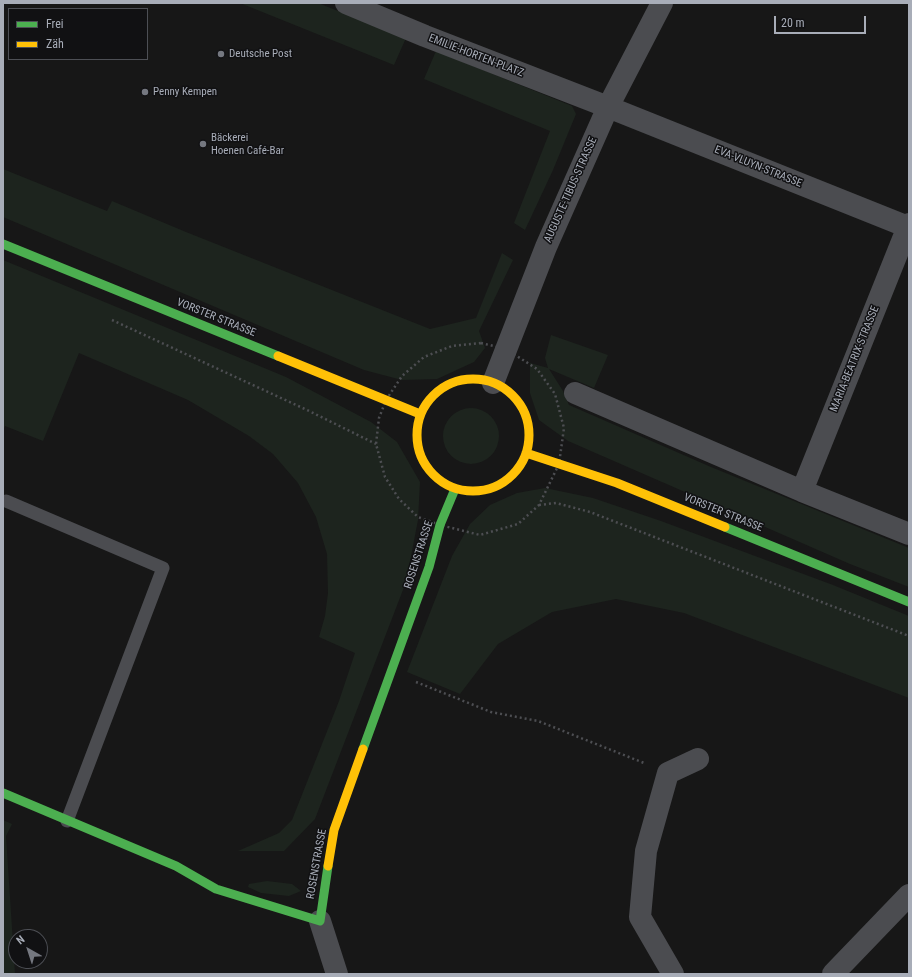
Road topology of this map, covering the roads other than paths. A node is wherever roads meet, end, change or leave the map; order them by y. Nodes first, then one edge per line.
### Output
1 (346, 3) edge
2 (662, 3) edge
3 (608, 106) junction
4 (909, 227) edge
5 (3, 244) edge
6 (493, 383) junction
7 (575, 393) dead end
8 (420, 414) junction
9 (526, 453) junction
10 (455, 489) junction
11 (802, 491) junction
12 (6, 501) dead end
13 (909, 534) edge
14 (909, 602) edge
15 (698, 759) dead end
16 (3, 793) edge
17 (67, 821) junction
18 (909, 895) edge
19 (320, 921) junction
20 (337, 974) edge
21 (673, 974) edge
22 (833, 974) edge

1 - 3 street, EMILIE-HORTEN-PLATZ
2 - 3 street, AUGUSTE-TIBUS-STRASSE
3 - 4 street, EVA-VLUYN-STRASSE
3 - 6 street, AUGUSTE-TIBUS-STRASSE
4 - 11 street, MARIA-BEATRIX-STRASSE
5 - 8 main road, VORSTER STRASSE
6 - 8 main road
6 - 9 main road
7 - 11 street
8 - 10 main road
9 - 10 main road
9 - 14 main road, VORSTER STRASSE
10 - 19 main road, ROSENSTRASSE
11 - 13 street
12 - 17 lane
15 - 21 street
16 - 17 main road
17 - 19 main road
18 - 22 street
19 - 20 street

